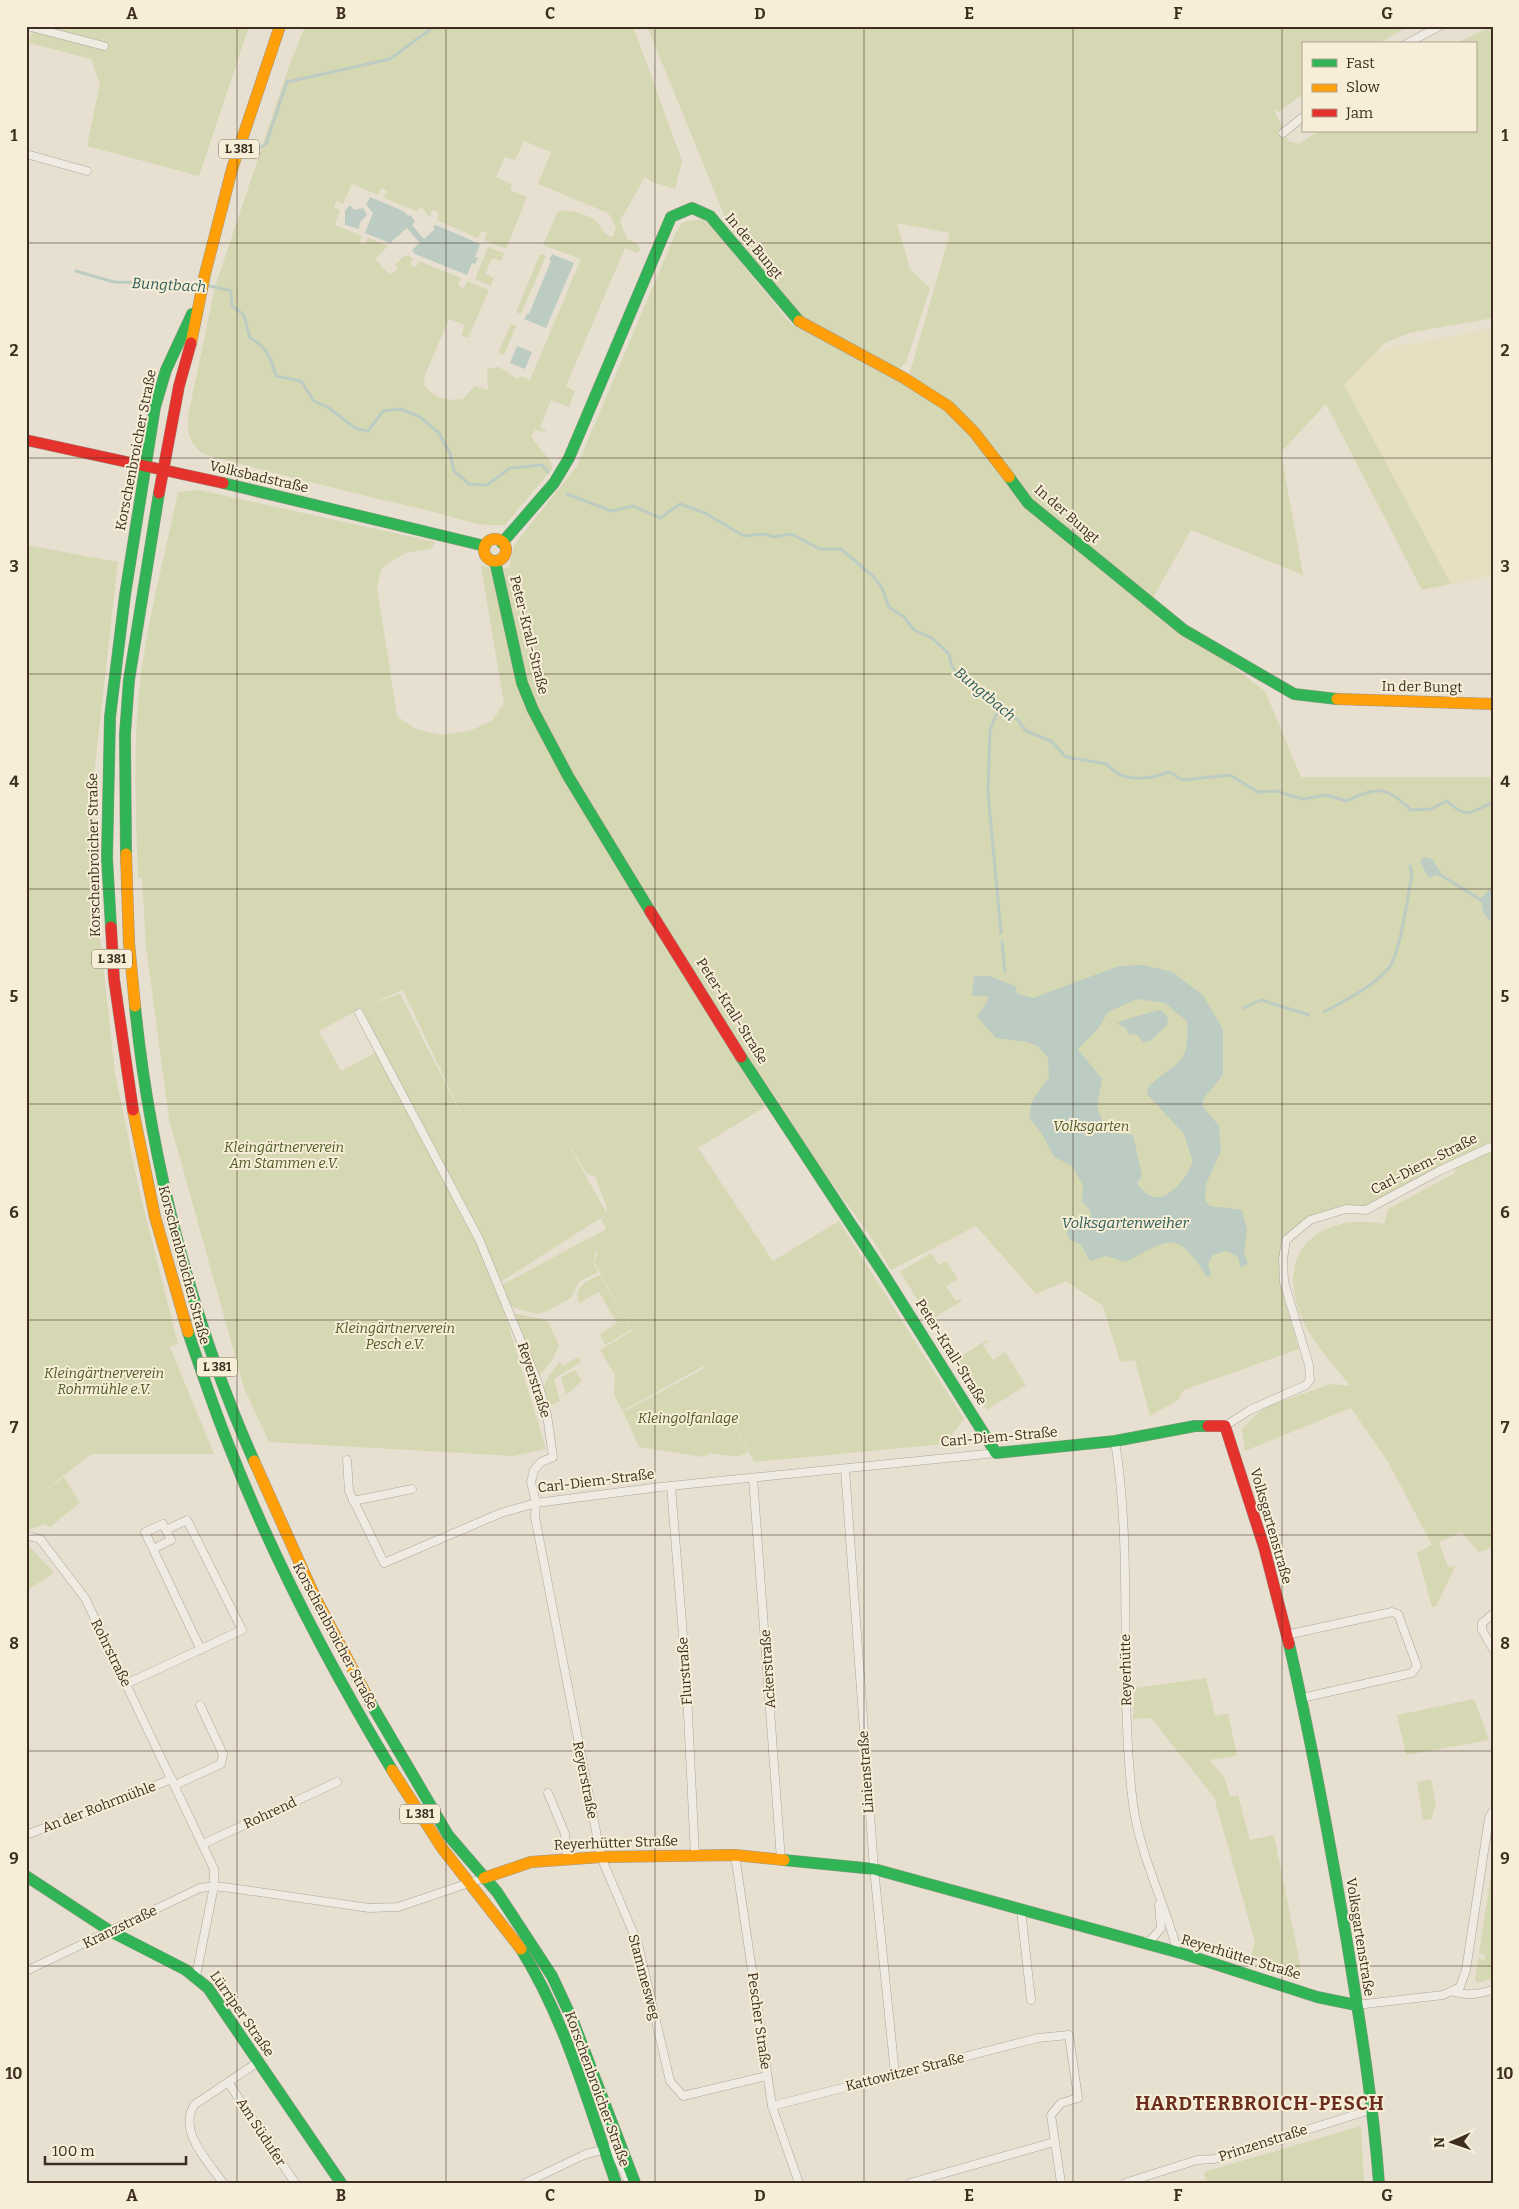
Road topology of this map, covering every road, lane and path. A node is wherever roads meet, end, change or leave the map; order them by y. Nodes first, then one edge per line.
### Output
1 (27, 26) edge
2 (280, 26) edge
3 (1440, 26) edge
4 (1410, 42) edge
5 (104, 46) dead end
6 (1302, 118) edge
7 (1283, 133) dead end
8 (26, 154) edge
9 (87, 171) dead end
10 (200, 293) junction
11 (26, 440) edge
12 (146, 466) junction
13 (163, 470) junction
14 (502, 542) junction
15 (484, 546) junction
16 (495, 561) junction
17 (1493, 704) edge
18 (359, 1013) dead end
19 (1493, 1146) edge
20 (1225, 1426) junction
21 (1115, 1440) junction
22 (996, 1452) junction
23 (347, 1460) dead end
24 (845, 1469) junction
25 (753, 1478) junction
26 (671, 1486) junction
27 (412, 1489) dead end
28 (353, 1501) junction
29 (536, 1503) junction
30 (166, 1530) junction
31 (29, 1536) dead end
32 (153, 1548) junction
33 (1493, 1614) edge
34 (1286, 1635) junction
35 (1493, 1649) edge
36 (201, 1650) junction
37 (126, 1684) junction
38 (1302, 1698) junction
39 (200, 1705) dead end
40 (173, 1782) junction
41 (337, 1782) dead end
42 (548, 1793) dead end
43 (1493, 1810) edge
44 (26, 1835) edge
45 (203, 1844) junction
46 (696, 1856) junction
47 (735, 1856) junction
48 (601, 1857) junction
49 (567, 1858) junction
50 (781, 1860) junction
51 (874, 1869) junction
52 (26, 1876) edge
53 (484, 1878) junction
54 (468, 1883) junction
55 (214, 1886) junction
56 (1158, 1896) junction
57 (1021, 1910) junction
58 (111, 1932) junction
59 (1140, 1943) junction
60 (1178, 1952) junction
61 (26, 1971) edge
62 (196, 1976) junction
63 (1493, 1990) edge
64 (1454, 1992) junction
65 (1031, 2000) dead end
66 (1356, 2005) junction
67 (258, 2062) junction
68 (895, 2074) junction
69 (767, 2076) junction
70 (228, 2082) junction
71 (772, 2106) junction
72 (1373, 2109) junction
73 (1054, 2142) junction
74 (603, 2149) junction
75 (223, 2183) edge
76 (295, 2183) edge
77 (341, 2183) edge
78 (525, 2183) edge
79 (616, 2183) edge
80 (630, 2183) edge
81 (635, 2183) edge
82 (799, 2183) edge
83 (910, 2183) edge
84 (1061, 2183) edge
85 (1124, 2183) edge
86 (1379, 2183) edge

1 - 5 street
2 - 10 street, Korschenbroicher Straße / L 381
3 - 4 street
6 - 7 street
8 - 9 street
10 - 12 street, Korschenbroicher Straße / L 381
10 - 13 street, Korschenbroicher Straße / L 381
11 - 12 street, Volksbadstraße
12 - 13 street, Volksbadstraße
12 - 54 street, Korschenbroicher Straße / L 381
13 - 15 street, Volksbadstraße
13 - 53 street, Korschenbroicher Straße / L 381
14 - 15 street
14 - 16 street
14 - 17 street, In der Bungt
15 - 16 street
16 - 22 street, Peter-Krall-Straße
18 - 29 street, Reyerstraße
19 - 20 street, Carl-Diem-Straße
20 - 21 street, Carl-Diem-Straße
20 - 34 street, Volksgartenstraße
21 - 22 street, Carl-Diem-Straße
21 - 56 street, Reyerhütte
22 - 24 street, Carl-Diem-Straße
23 - 28 street, Carl-Diem-Straße
24 - 25 street, Carl-Diem-Straße
24 - 51 street, Linienstraße
25 - 26 street, Carl-Diem-Straße
25 - 50 street, Ackerstraße
26 - 29 street, Carl-Diem-Straße
26 - 46 street, Flurstraße
27 - 28 street
28 - 29 street, Carl-Diem-Straße
29 - 48 street, Reyerstraße
30 - 32 street
30 - 32 street
30 - 36 street
31 - 37 street, Rohrstraße
32 - 36 street
33 - 35 street
34 - 38 street, Volksgartenstraße
34 - 38 street
36 - 37 street
37 - 40 street, Rohrstraße
38 - 66 street, Volksgartenstraße
39 - 40 street
40 - 44 street, An der Rohrmühle
40 - 45 street, Rohrstraße
41 - 45 street, Rohrend
42 - 49 street
43 - 64 street
45 - 55 street, Rohrstraße
46 - 47 street, Reyerhütter Straße
46 - 48 street, Reyerhütter Straße
47 - 50 street, Reyerhütter Straße
47 - 69 street, Pescher Straße
48 - 49 street, Reyerhütter Straße
48 - 69 street, Stammesweg
49 - 53 street, Reyerhütter Straße
50 - 51 street, Reyerhütter Straße
51 - 57 street, Reyerhütter Straße
51 - 68 street, Linienstraße
52 - 58 street, Lürriper Straße
53 - 54 street, Reyerhütter Straße
53 - 81 street, Korschenbroicher Straße / L 381
54 - 55 street, Reyerhütter Straße
54 - 74 street, Korschenbroicher Straße / L 381
55 - 58 street, Kranzstraße
55 - 62 street, Rohrstraße
56 - 59 street, Reyerhütte
56 - 60 street, Reyerhütte
57 - 59 street, Reyerhütter Straße
57 - 65 street
58 - 61 street, Kranzstraße
58 - 62 street, Lürriper Straße
59 - 60 street, Reyerhütter Straße
60 - 66 street, Reyerhütter Straße
62 - 67 street, Lürriper Straße
63 - 64 street, Reyerhütter Straße
64 - 66 street, Reyerhütter Straße
66 - 72 street, Volksgartenstraße
67 - 70 street
67 - 77 street, Lürriper Straße
68 - 71 street, Kattowitzer Straße
68 - 73 street, Kattowitzer Straße
69 - 71 street, Pescher Straße
70 - 75 street
70 - 76 street, Am Südufer
71 - 82 street, Pescher Straße
72 - 85 street, Prinzenstraße
72 - 86 street, Volksgartenstraße
73 - 83 street
73 - 84 street
74 - 78 street
74 - 79 street, Korschenbroicher Straße / L 381
74 - 80 street

